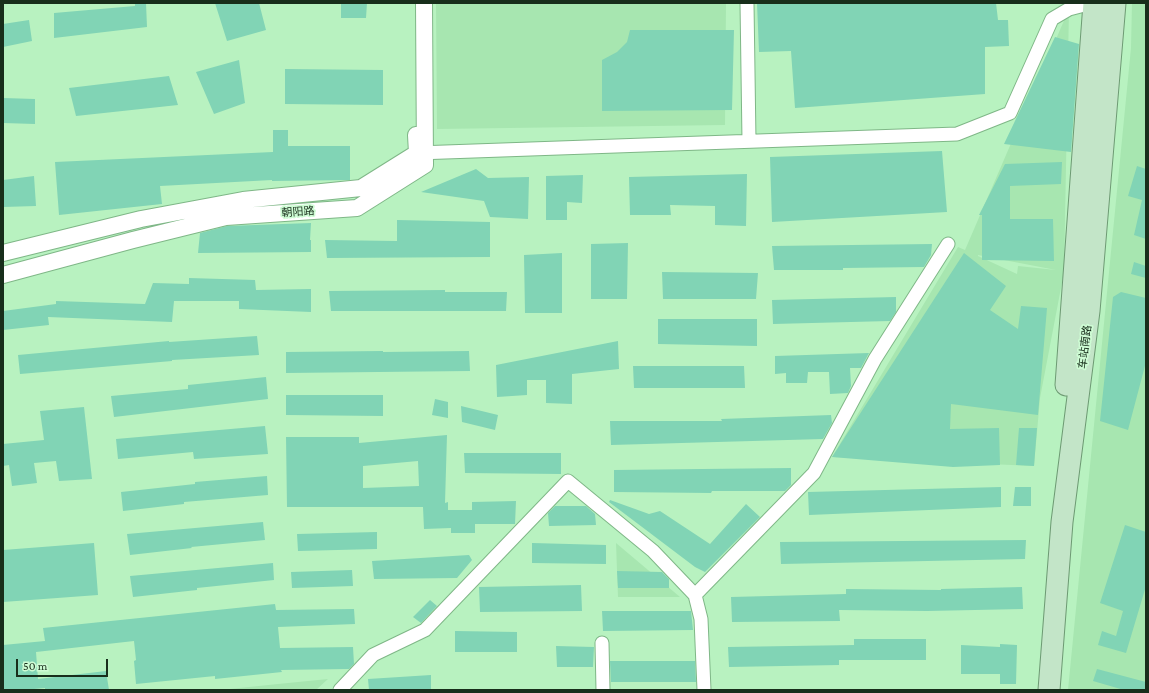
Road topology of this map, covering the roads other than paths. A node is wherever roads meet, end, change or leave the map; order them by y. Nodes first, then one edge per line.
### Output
1 (415, 3) edge
2 (424, 3) edge
3 (747, 3) edge
4 (1093, 3) edge
5 (1115, 3) edge
6 (749, 141) junction
7 (421, 153) junction
8 (948, 244) dead end
9 (3, 253) edge
10 (3, 274) edge
11 (695, 595) junction
12 (602, 642) dead end
13 (340, 690) edge
14 (603, 690) edge
15 (704, 690) edge
16 (1037, 690) edge
17 (1049, 690) edge

1 - 7 street, 朝阳路
2 - 7 street, 朝阳路
3 - 6 street
4 - 6 street
4 - 16 main road, 车站南路
5 - 17 main road, 车站南路
6 - 7 street
7 - 9 street, 朝阳路
7 - 10 street, 朝阳路
8 - 11 street
11 - 13 street
11 - 15 street
12 - 14 street

